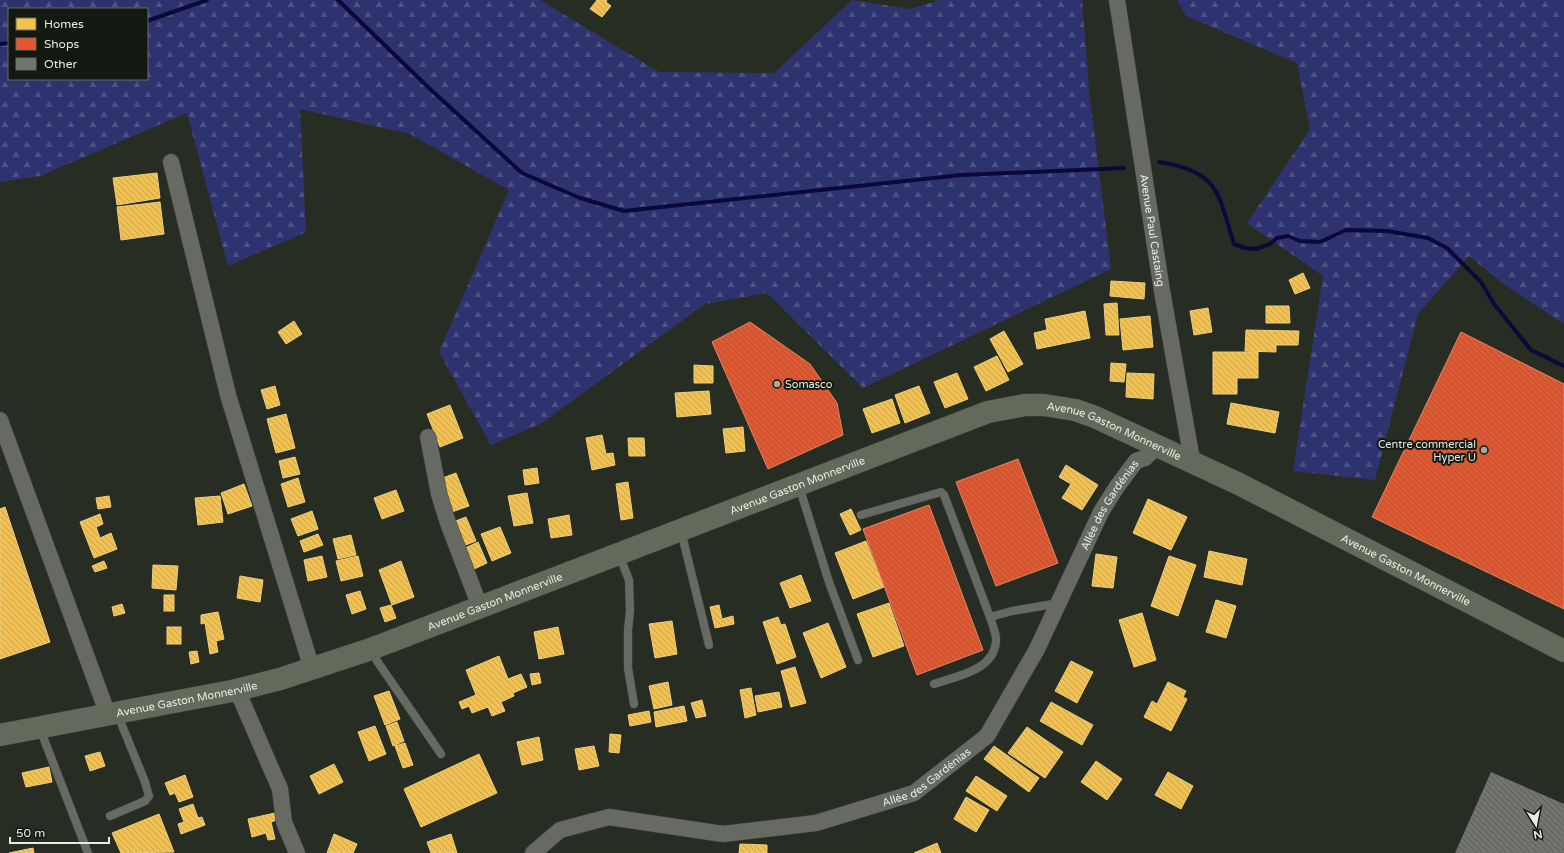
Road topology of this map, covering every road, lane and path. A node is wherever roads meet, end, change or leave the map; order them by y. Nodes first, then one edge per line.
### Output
1 (1117, 0) edge
2 (172, 162) dead end
3 (0, 420) edge
4 (428, 437) dead end
5 (1158, 445) junction
6 (1192, 460) junction
7 (799, 485) junction
8 (861, 515) dead end
9 (680, 530) junction
10 (619, 554) junction
11 (1059, 603) junction
12 (480, 607) junction
13 (990, 618) junction
14 (708, 645) dead end
15 (371, 648) junction
16 (1564, 651) edge
17 (858, 660) dead end
18 (312, 669) junction
19 (934, 684) dead end
20 (237, 690) junction
21 (634, 704) dead end
22 (113, 713) junction
23 (40, 728) junction
24 (0, 735) edge
25 (441, 754) dead end
26 (110, 816) dead end
27 (87, 853) edge
28 (297, 853) edge
29 (533, 853) edge

1 - 6 street, Avenue Paul Castaing
2 - 18 street
3 - 22 street
4 - 12 street
5 - 6 main road, Avenue Gaston Monnerville
5 - 7 main road, Avenue Gaston Monnerville
5 - 11 street, Allée des Gardénias
6 - 16 main road, Avenue Gaston Monnerville
7 - 9 main road, Avenue Gaston Monnerville
7 - 17 lane
8 - 13 lane
9 - 10 main road, Avenue Gaston Monnerville
9 - 14 lane
10 - 12 main road, Avenue Gaston Monnerville
10 - 21 lane
11 - 13 lane
11 - 29 street, Allée des Gardénias
12 - 15 main road, Avenue Gaston Monnerville
13 - 19 lane
15 - 18 main road, Avenue Gaston Monnerville
15 - 25 lane
18 - 20 main road, Avenue Gaston Monnerville
20 - 22 main road, Avenue Gaston Monnerville
20 - 28 street
22 - 23 main road, Avenue Gaston Monnerville
22 - 26 lane
23 - 24 main road, Avenue Gaston Monnerville
23 - 27 lane

